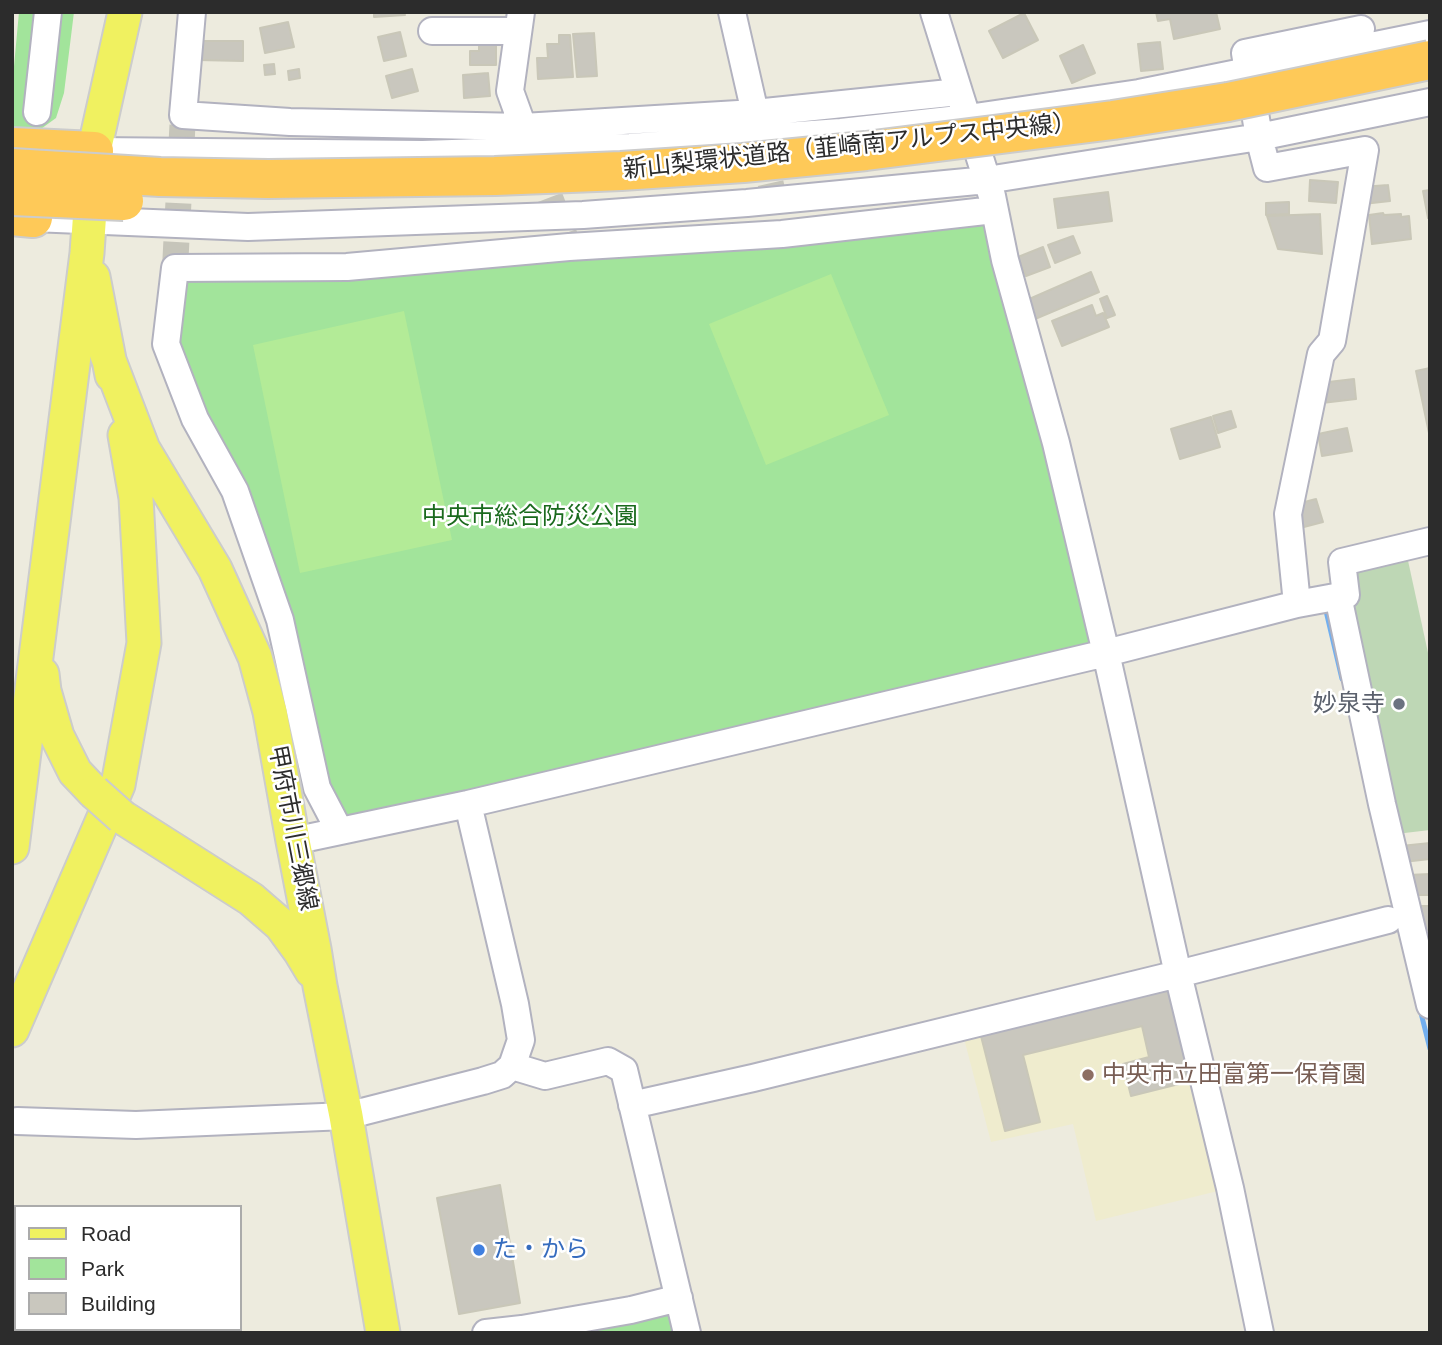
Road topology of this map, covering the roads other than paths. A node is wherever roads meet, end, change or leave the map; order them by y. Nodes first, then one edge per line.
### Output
1 (48, 12) edge
2 (125, 12) edge
3 (192, 12) edge
4 (732, 12) edge
5 (934, 12) edge
6 (519, 22) edge
7 (1362, 30) edge
8 (432, 31) dead end
9 (1430, 34) edge
10 (1430, 60) edge
11 (1248, 71) junction
12 (1430, 87) edge
13 (959, 92) junction
14 (1430, 102) edge
15 (37, 112) dead end
16 (755, 113) junction
17 (968, 118) junction
18 (523, 127) junction
19 (1259, 137) junction
20 (94, 151) junction
21 (21, 155) edge
22 (987, 180) junction
23 (994, 210) junction
24 (18, 213) edge
25 (88, 237) junction
26 (107, 355) junction
27 (1430, 541) edge
28 (1338, 596) junction
29 (1297, 604) junction
30 (38, 638) junction
31 (1106, 653) junction
32 (468, 803) junction
33 (339, 830) junction
34 (293, 841) junction
35 (12, 846) edge
36 (1388, 920) dead end
37 (1178, 974) junction
38 (320, 986) junction
39 (1430, 1005) edge
40 (12, 1030) edge
41 (512, 1066) junction
42 (632, 1105) junction
43 (346, 1116) junction
44 (17, 1121) dead end
45 (679, 1298) junction
46 (383, 1333) edge
47 (486, 1333) edge
48 (687, 1333) edge
49 (1261, 1333) edge

1 - 15 street
2 - 20 main road, 甲府市川三郷線
3 - 18 street
4 - 16 street
5 - 13 street
6 - 8 street
6 - 18 street
7 - 9 street
7 - 11 street
10 - 21 highway, 新山梨環状道路（韮崎南アルプス中央線）, bridge
11 - 17 street
11 - 19 street
12 - 24 highway, 新山梨環状道路（韮崎南アルプス中央線）, bridge
13 - 16 street
13 - 17 street
14 - 19 street
16 - 18 street
17 - 20 street
17 - 22 street
19 - 22 street
19 - 29 street
20 - 21 highway
20 - 25 main road, 甲府市川三郷線
22 - 23 street
22 - 25 street
23 - 31 street
23 - 33 street
24 - 25 street
25 - 26 main road, 甲府市川三郷線
25 - 30 main road, 甲府市川三郷線
26 - 34 main road, 甲府市川三郷線
26 - 40 main road, 甲府市川三郷線
27 - 28 street
28 - 29 street
28 - 39 street
29 - 31 street
30 - 35 main road, 甲府市川三郷線
30 - 38 main road, bridge
31 - 32 street
31 - 37 street
32 - 33 street
32 - 41 street
33 - 34 street
34 - 38 main road, 甲府市川三郷線
36 - 37 street
37 - 42 street
37 - 49 street
38 - 43 main road, 甲府市川三郷線
41 - 42 street
41 - 43 street
42 - 45 street
43 - 44 street
43 - 46 main road, 甲府市川三郷線
45 - 47 street
45 - 48 street

